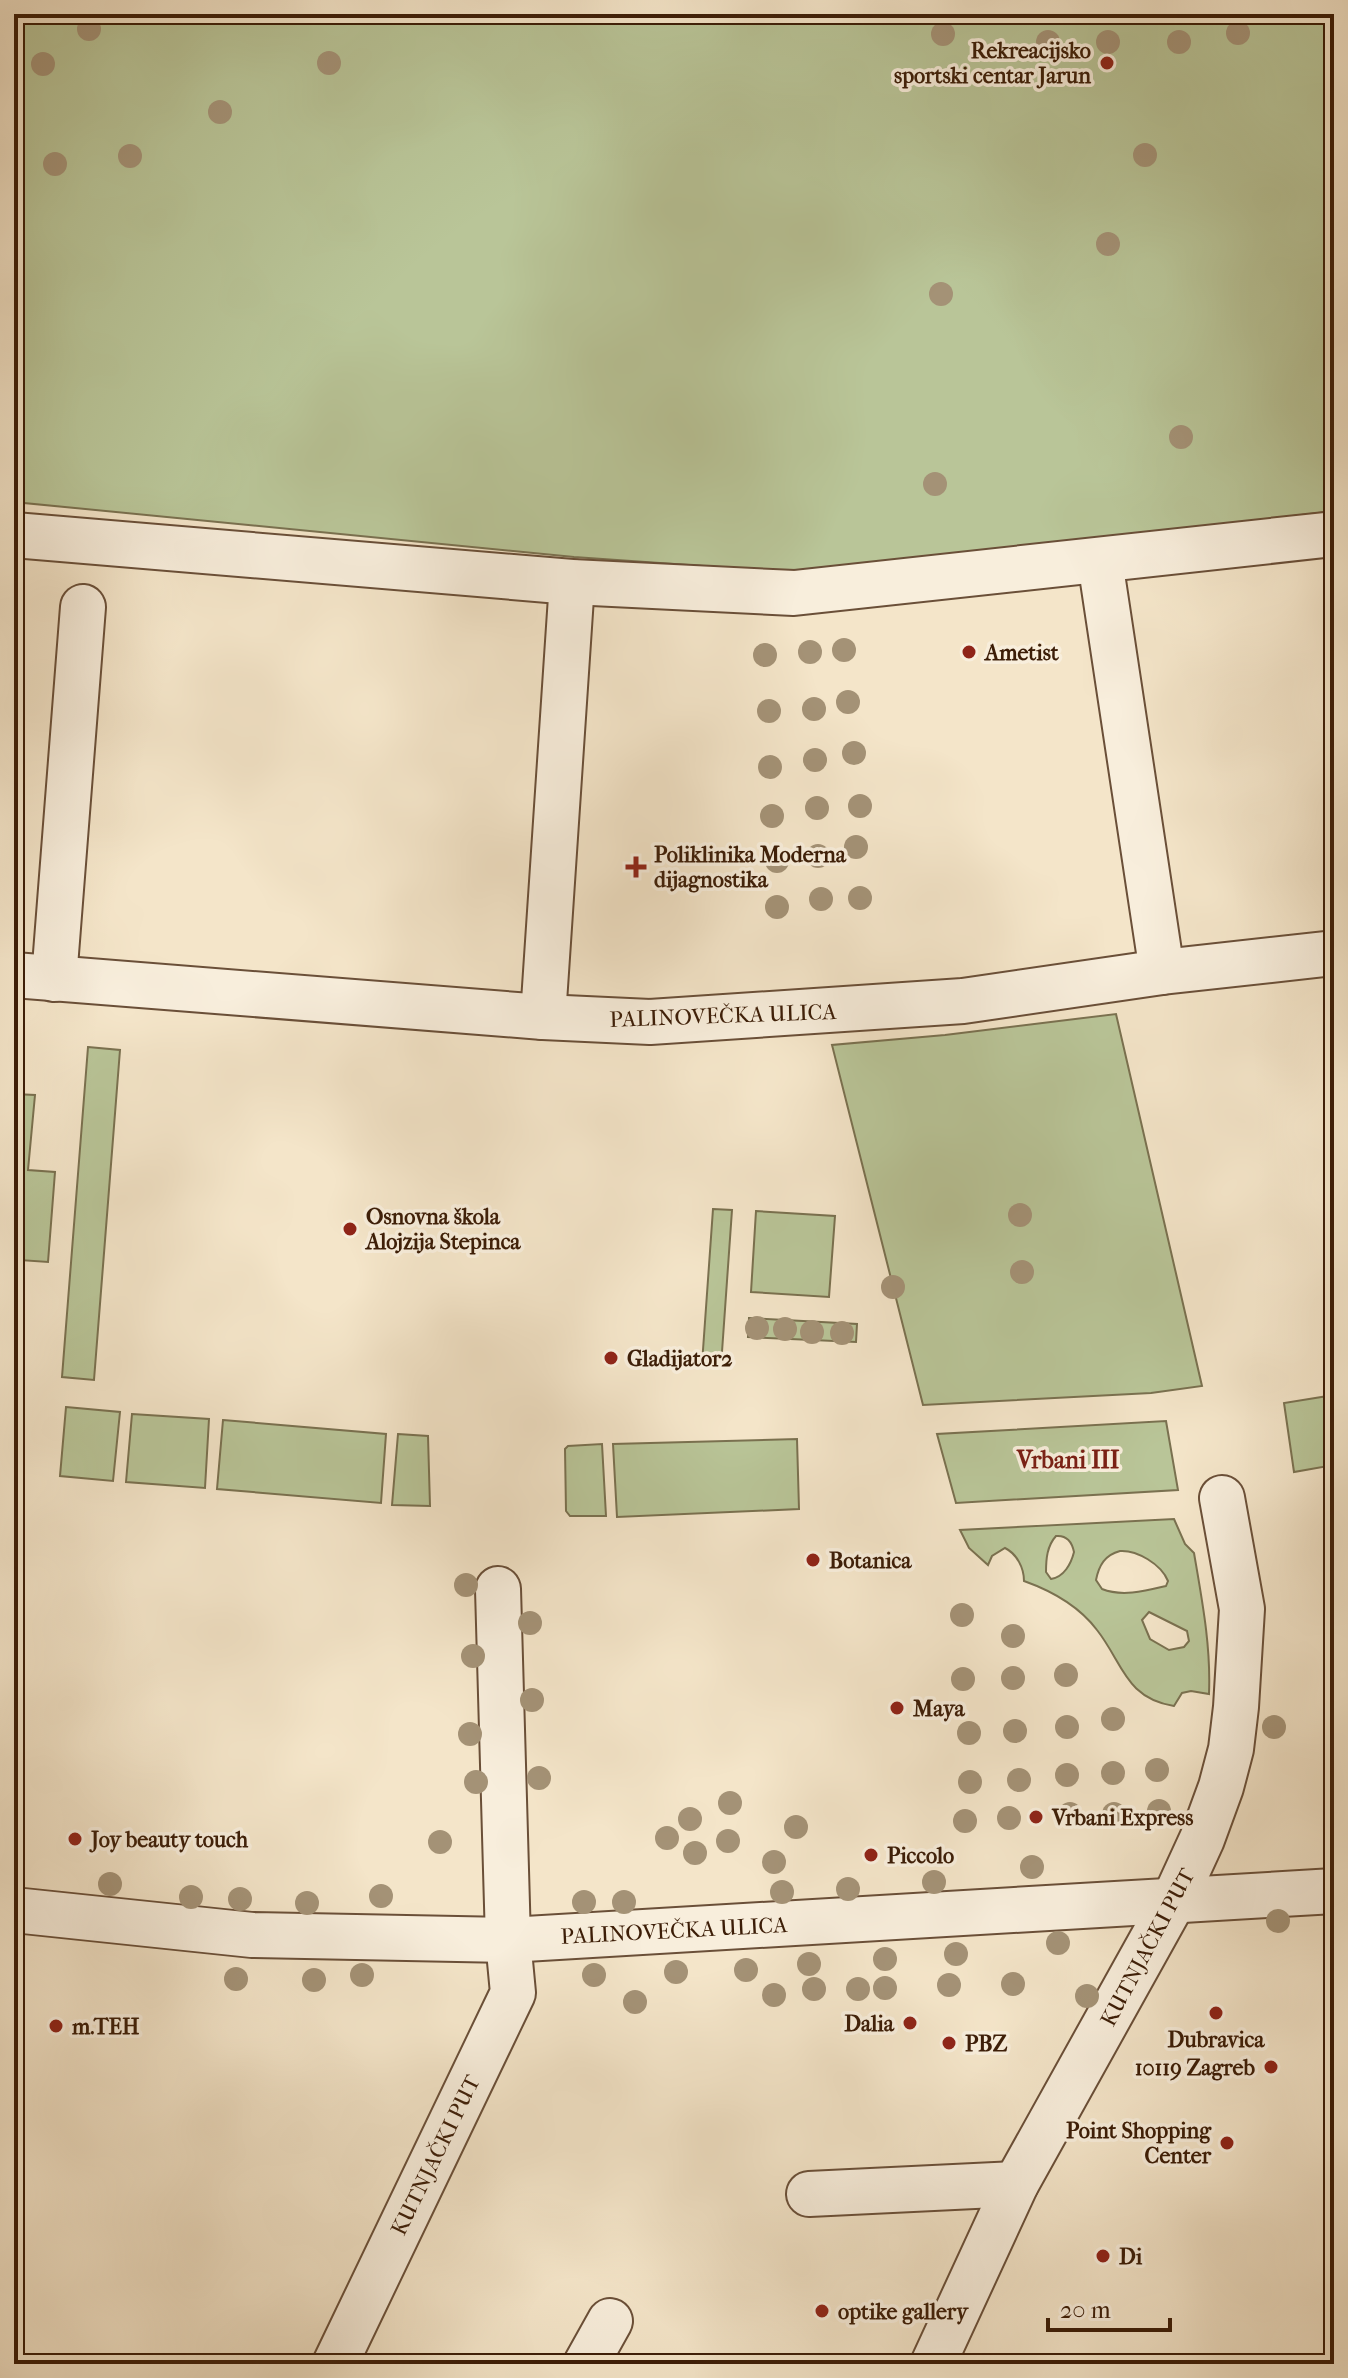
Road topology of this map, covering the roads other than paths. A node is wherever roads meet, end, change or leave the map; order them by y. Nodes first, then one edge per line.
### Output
1 (1334, 534) edge
2 (14, 535) edge
3 (1100, 561) junction
4 (572, 582) junction
5 (83, 607) dead end
6 (1334, 953) edge
7 (1162, 972) junction
8 (34, 977) edge
9 (543, 1017) junction
10 (1222, 1498) dead end
11 (498, 1589) dead end
12 (1334, 1891) edge
13 (1174, 1900) junction
14 (14, 1910) edge
15 (508, 1940) junction
16 (1016, 2184) junction
17 (809, 2194) dead end
18 (610, 2321) dead end
19 (347, 2360) edge
20 (586, 2364) edge
21 (933, 2364) edge

1 - 3 street
2 - 4 street
3 - 4 street
3 - 7 street
4 - 9 street
5 - 8 street
6 - 7 street, PALINOVEČKA ULICA
7 - 9 street, PALINOVEČKA ULICA
8 - 9 street, PALINOVEČKA ULICA
10 - 13 street, KUTNJAČKI PUT
11 - 15 street, KUTNJAČKI PUT
12 - 13 street, PALINOVEČKA ULICA
13 - 15 street, PALINOVEČKA ULICA
13 - 16 street, KUTNJAČKI PUT
14 - 15 street, PALINOVEČKA ULICA
15 - 19 street, KUTNJAČKI PUT
16 - 17 street
16 - 21 street, KUTNJAČKI PUT
18 - 20 street

